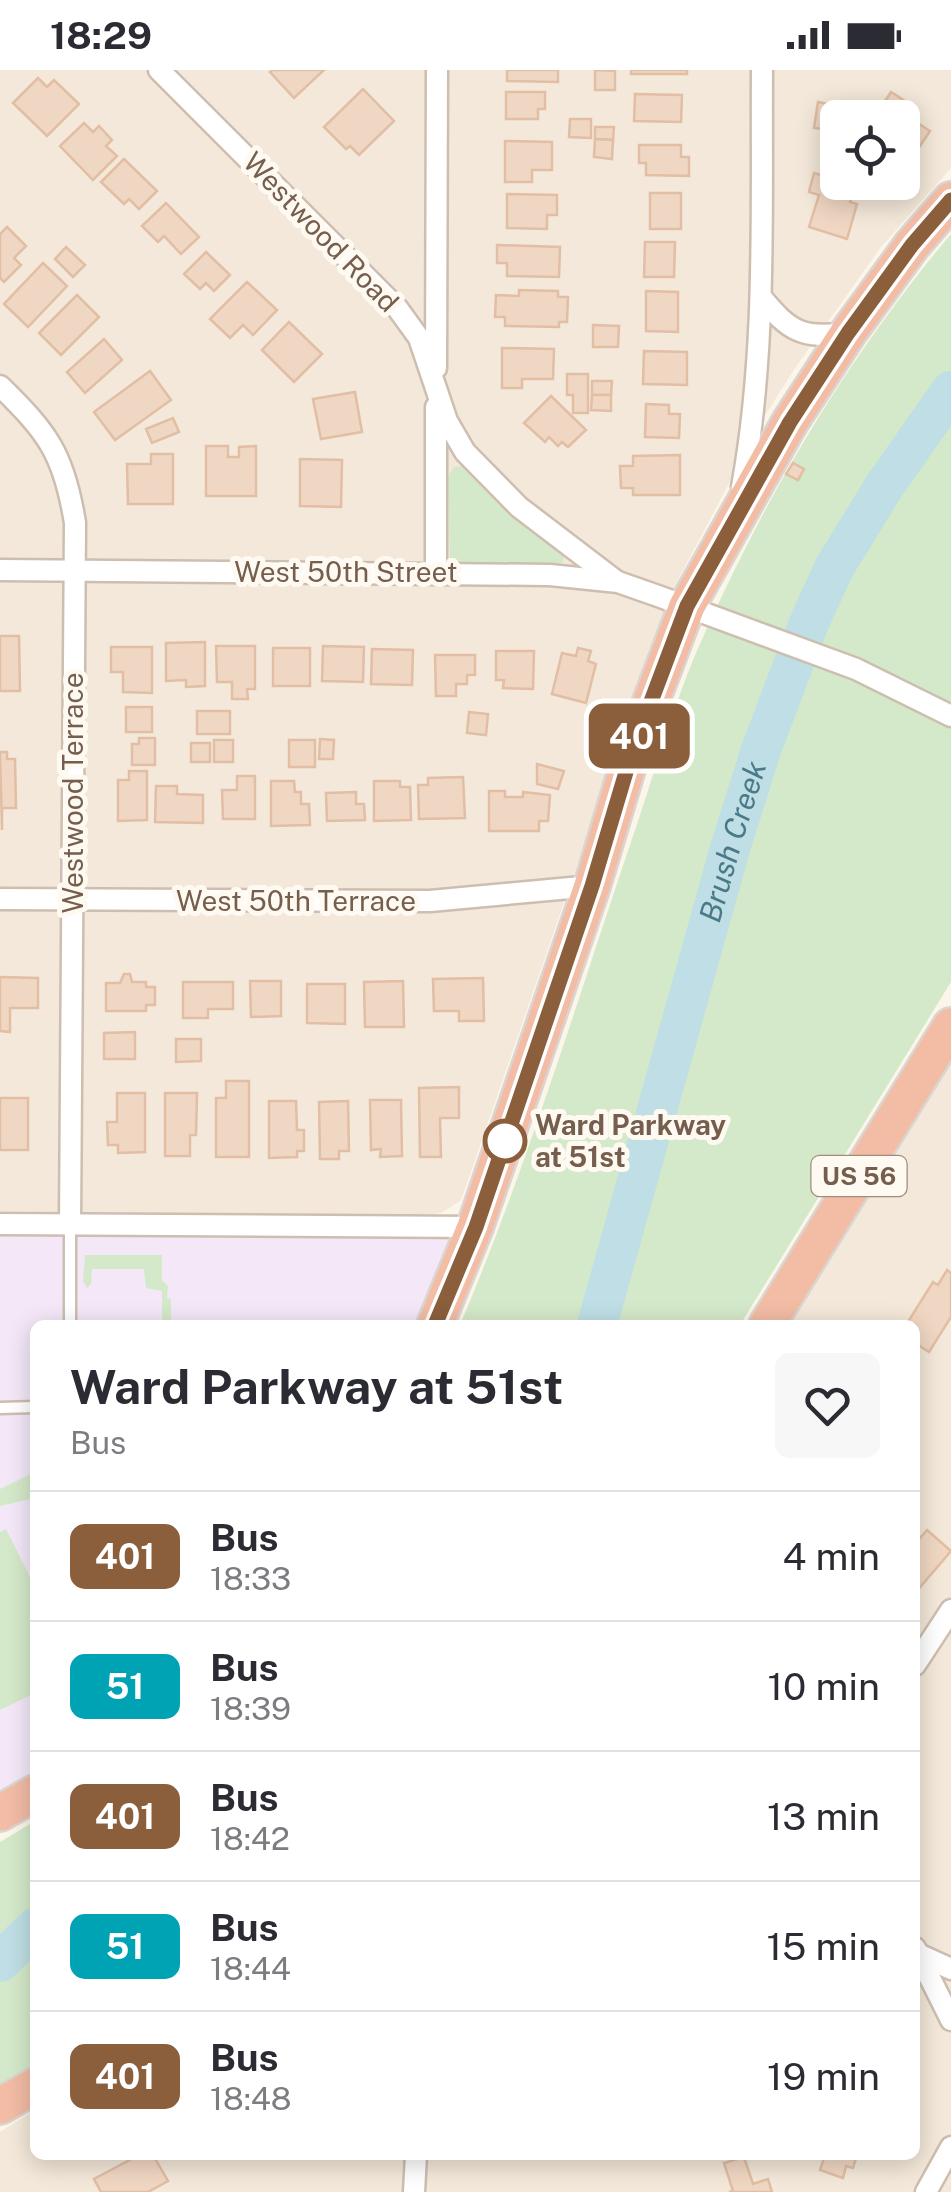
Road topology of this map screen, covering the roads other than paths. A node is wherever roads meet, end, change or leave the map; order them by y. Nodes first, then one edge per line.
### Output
1 (159, 70) edge
2 (437, 70) edge
3 (762, 70) edge
4 (951, 200) edge
5 (761, 297) junction
6 (848, 333) junction
7 (436, 385) junction
8 (0, 386) edge
9 (742, 509) junction
10 (0, 570) edge
11 (74, 570) junction
12 (436, 573) junction
13 (618, 582) junction
14 (687, 606) junction
15 (951, 716) edge
16 (592, 886) junction
17 (0, 899) edge
18 (73, 900) junction
19 (951, 1026) edge
20 (0, 1224) edge
21 (70, 1224) junction
22 (476, 1227) junction
23 (70, 1320) edge
24 (437, 1320) edge
25 (769, 1320) edge
26 (0, 1408) edge
27 (30, 1408) edge
28 (951, 1610) edge
29 (920, 1654) edge
30 (30, 1796) edge
31 (0, 1813) edge
32 (920, 1952) edge
33 (920, 1958) edge
34 (951, 1969) edge
35 (951, 2020) edge
36 (30, 2089) edge
37 (0, 2106) edge
38 (951, 2147) edge
39 (416, 2160) edge
40 (414, 2192) edge
41 (926, 2192) edge

1 - 7 street, Westwood Road
2 - 7 street
3 - 5 street
4 - 6 highway
5 - 6 street
5 - 9 street
6 - 9 highway
7 - 12 street
7 - 13 street, Westwood Road
8 - 11 street, Westwood Terrace
9 - 14 highway
10 - 11 street, West 50th Street
11 - 12 street, West 50th Street
11 - 18 street, Westwood Terrace
12 - 13 street, West 50th Street
13 - 14 street, West 50th Street
14 - 15 street, West 50th Street
14 - 16 highway
16 - 18 street, West 50th Terrace
16 - 22 highway
17 - 18 street, West 50th Terrace
18 - 21 street, Westwood Terrace
19 - 25 highway, US 56
20 - 21 street
21 - 22 street
21 - 23 lane
22 - 24 highway
26 - 27 lane
28 - 29 street
30 - 31 highway
32 - 34 street
33 - 35 street
36 - 37 highway
38 - 41 street
39 - 40 street

